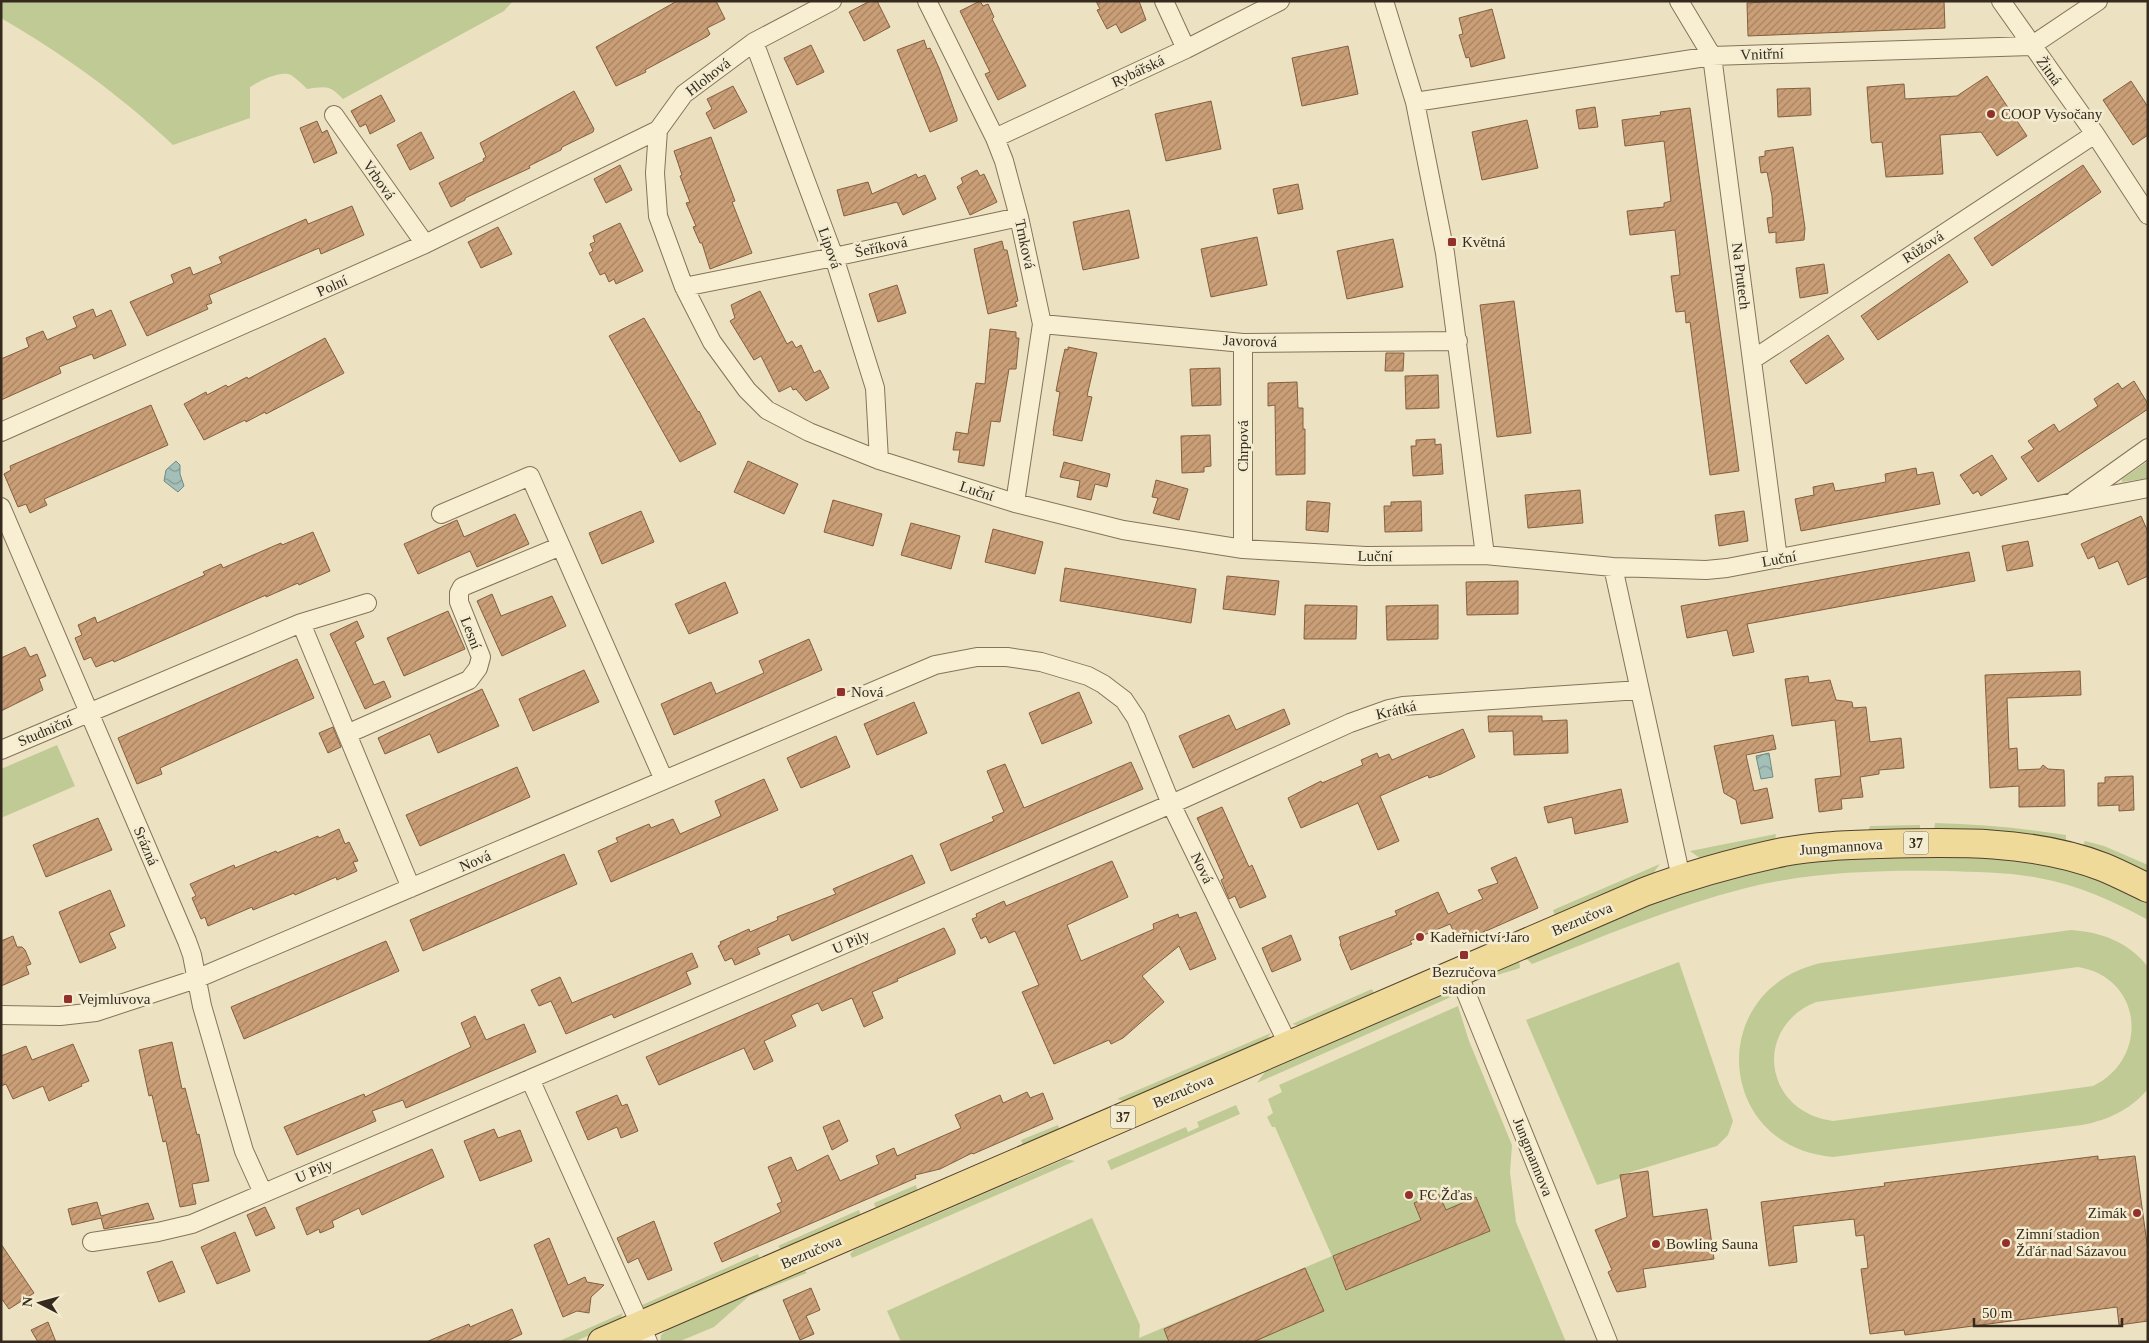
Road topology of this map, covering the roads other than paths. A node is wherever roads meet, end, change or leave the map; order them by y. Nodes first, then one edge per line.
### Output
1 (832, 1) edge
2 (927, 1) edge
3 (1164, 1) edge
4 (1280, 1) edge
5 (1384, 1) edge
6 (1679, 1) edge
7 (2001, 1) edge
8 (2098, 1) edge
9 (754, 42) junction
10 (2031, 46) junction
11 (1186, 49) junction
12 (1712, 56) junction
13 (1415, 102) junction
14 (334, 116) dead end
15 (658, 130) junction
16 (2095, 134) junction
17 (995, 138) junction
18 (2148, 215) edge
19 (1019, 216) junction
20 (425, 244) junction
21 (834, 257) junction
22 (684, 287) junction
23 (1042, 324) junction
24 (1458, 341) junction
25 (1243, 342) junction
26 (1752, 360) junction
27 (1, 432) edge
28 (2148, 448) edge
29 (878, 460) junction
30 (2148, 488) edge
31 (1014, 503) junction
32 (2069, 504) junction
33 (1, 507) edge
34 (441, 514) dead end
35 (561, 546) junction
36 (1243, 549) junction
37 (1485, 555) junction
38 (1778, 560) junction
39 (1613, 567) junction
40 (367, 604) dead end
41 (300, 623) junction
42 (1640, 690) junction
43 (89, 713) junction
44 (347, 734) junction
45 (1, 750) edge
46 (664, 780) junction
47 (1171, 804) junction
48 (1681, 878) junction
49 (411, 888) junction
50 (2148, 888) edge
51 (1458, 972) junction
52 (196, 979) junction
53 (1, 1015) edge
54 (1289, 1046) junction
55 (530, 1079) junction
56 (263, 1193) junction
57 (92, 1242) dead end
58 (645, 1333) edge
59 (602, 1342) edge
60 (1608, 1342) edge

1 - 9 street, Hlohová
2 - 17 street, Trnková
3 - 11 street
4 - 11 street, Rybářská
5 - 13 street
6 - 12 street, Na Prutech
7 - 10 street, Žitná
8 - 10 street
9 - 15 street, Hlohová
9 - 21 street, Lipová
10 - 12 street, Vnitřní
10 - 16 street, Žitná
11 - 17 street, Rybářská
12 - 13 street, Vnitřní
12 - 26 street, Na Prutech
13 - 24 street
14 - 20 street, Vrbová
15 - 20 street, Polní
15 - 22 street
16 - 18 street, Žitná
16 - 26 street, Růžová
17 - 19 street, Trnková
19 - 21 street, Šeříková
19 - 23 street, Trnková
20 - 27 street, Polní
21 - 22 street, Šeříková
21 - 29 street, Lipová
22 - 29 street, Luční
23 - 25 street, Javorová
23 - 31 street, Trnková
24 - 25 street, Javorová
24 - 37 street
25 - 36 street, Chrpová
26 - 38 street, Na Prutech
28 - 32 street
29 - 31 street, Luční
30 - 32 street, Luční
31 - 36 street, Luční
32 - 38 street, Luční
33 - 43 street, Srázná
34 - 35 street
35 - 44 street, Lesní
35 - 46 street
36 - 37 street, Luční
37 - 39 street, Luční
38 - 39 street, Luční
39 - 42 street
40 - 41 street
41 - 43 street
41 - 44 street
42 - 47 street, Krátká
42 - 48 street
43 - 45 street, Studniční
43 - 52 street, Srázná
44 - 49 street
46 - 47 street, Nová
46 - 49 street, Nová
47 - 54 street, Nová
47 - 55 street, U Pily
48 - 50 main road, Jungmannova / 37
48 - 51 main road, Bezručova / 37
49 - 52 street, Nová
51 - 54 main road, Bezručova / 37
51 - 60 street, Jungmannova
52 - 53 street
52 - 56 street, Srázná
54 - 58 main road, Bezručova / 37
55 - 56 street, U Pily
55 - 58 street
56 - 57 street, U Pily
58 - 59 main road, Bezručova / 37

